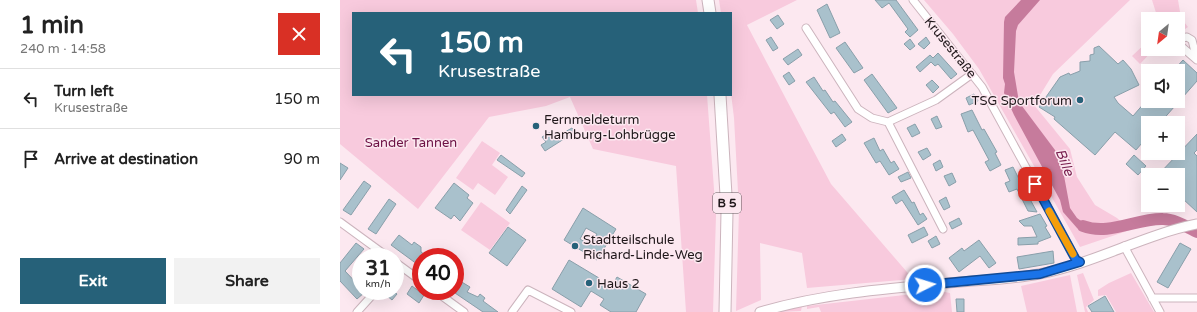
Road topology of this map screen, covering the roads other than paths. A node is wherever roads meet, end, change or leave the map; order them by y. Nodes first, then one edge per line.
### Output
1 (708, 0) edge
2 (913, 0) edge
3 (710, 12) edge
4 (806, 28) dead end
5 (972, 74) junction
6 (720, 96) edge
7 (888, 122) junction
8 (340, 222) edge
9 (1195, 224) edge
10 (943, 229) dead end
11 (1124, 246) junction
12 (376, 248) edge
13 (1080, 262) junction
14 (1152, 298) junction
15 (1197, 298) edge
16 (368, 300) edge
17 (447, 300) edge
18 (357, 312) edge
19 (464, 312) edge
20 (512, 312) edge
21 (571, 312) edge
22 (725, 312) edge
23 (760, 312) edge
24 (1160, 312) edge

1 - 3 main road
2 - 5 street, Krusestraße
4 - 7 street
5 - 7 street
5 - 13 street, Krusestraße
6 - 22 main road, B 5
7 - 10 street
8 - 12 street
9 - 11 street
11 - 13 street
11 - 14 street
13 - 23 street
14 - 15 street
14 - 24 street
16 - 18 street
17 - 19 street
20 - 21 street

